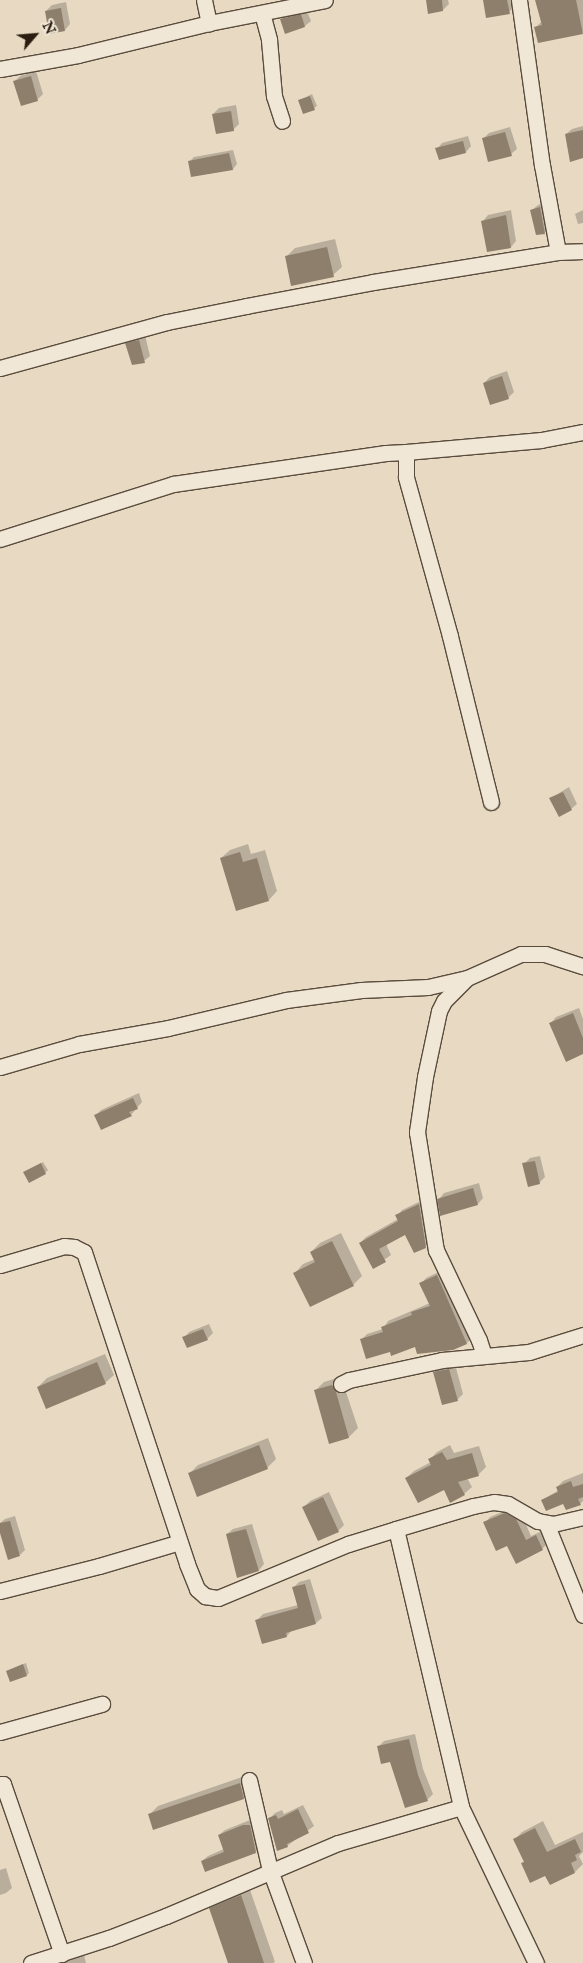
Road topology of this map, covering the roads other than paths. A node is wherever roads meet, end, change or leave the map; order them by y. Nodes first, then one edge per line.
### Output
1 (204, 0) edge
2 (325, 0) edge
3 (519, 0) edge
4 (300, 2) edge
5 (262, 13) junction
6 (208, 23) junction
7 (0, 69) edge
8 (282, 121) dead end
9 (558, 252) junction
10 (583, 252) edge
11 (0, 368) edge
12 (583, 432) edge
13 (406, 452) junction
14 (0, 538) edge
15 (491, 802) dead end
16 (583, 966) edge
17 (467, 978) junction
18 (0, 1067) edge
19 (0, 1265) edge
20 (583, 1335) edge
21 (484, 1355) junction
22 (342, 1384) dead end
23 (583, 1517) edge
24 (546, 1523) junction
25 (396, 1529) junction
26 (180, 1542) junction
27 (0, 1591) edge
28 (583, 1615) edge
29 (102, 1704) dead end
30 (0, 1732) edge
31 (1, 1780) edge
32 (249, 1780) dead end
33 (461, 1807) junction
34 (270, 1870) junction
35 (62, 1954) junction
36 (31, 1963) edge
37 (304, 1963) edge
38 (536, 1963) edge

1 - 6 street
2 - 4 street
3 - 9 street
4 - 5 street
5 - 6 street
5 - 8 street
6 - 7 street
9 - 10 street
9 - 11 street
12 - 13 street
13 - 14 street
13 - 15 street
16 - 17 street
17 - 18 street
17 - 21 street
19 - 26 street
20 - 21 street
21 - 22 street
23 - 24 street
24 - 25 street
24 - 28 street
25 - 26 street
25 - 33 street
26 - 27 street
29 - 30 street
31 - 35 street
32 - 34 street
33 - 34 street
33 - 38 street
34 - 35 street
34 - 37 street
35 - 36 street

